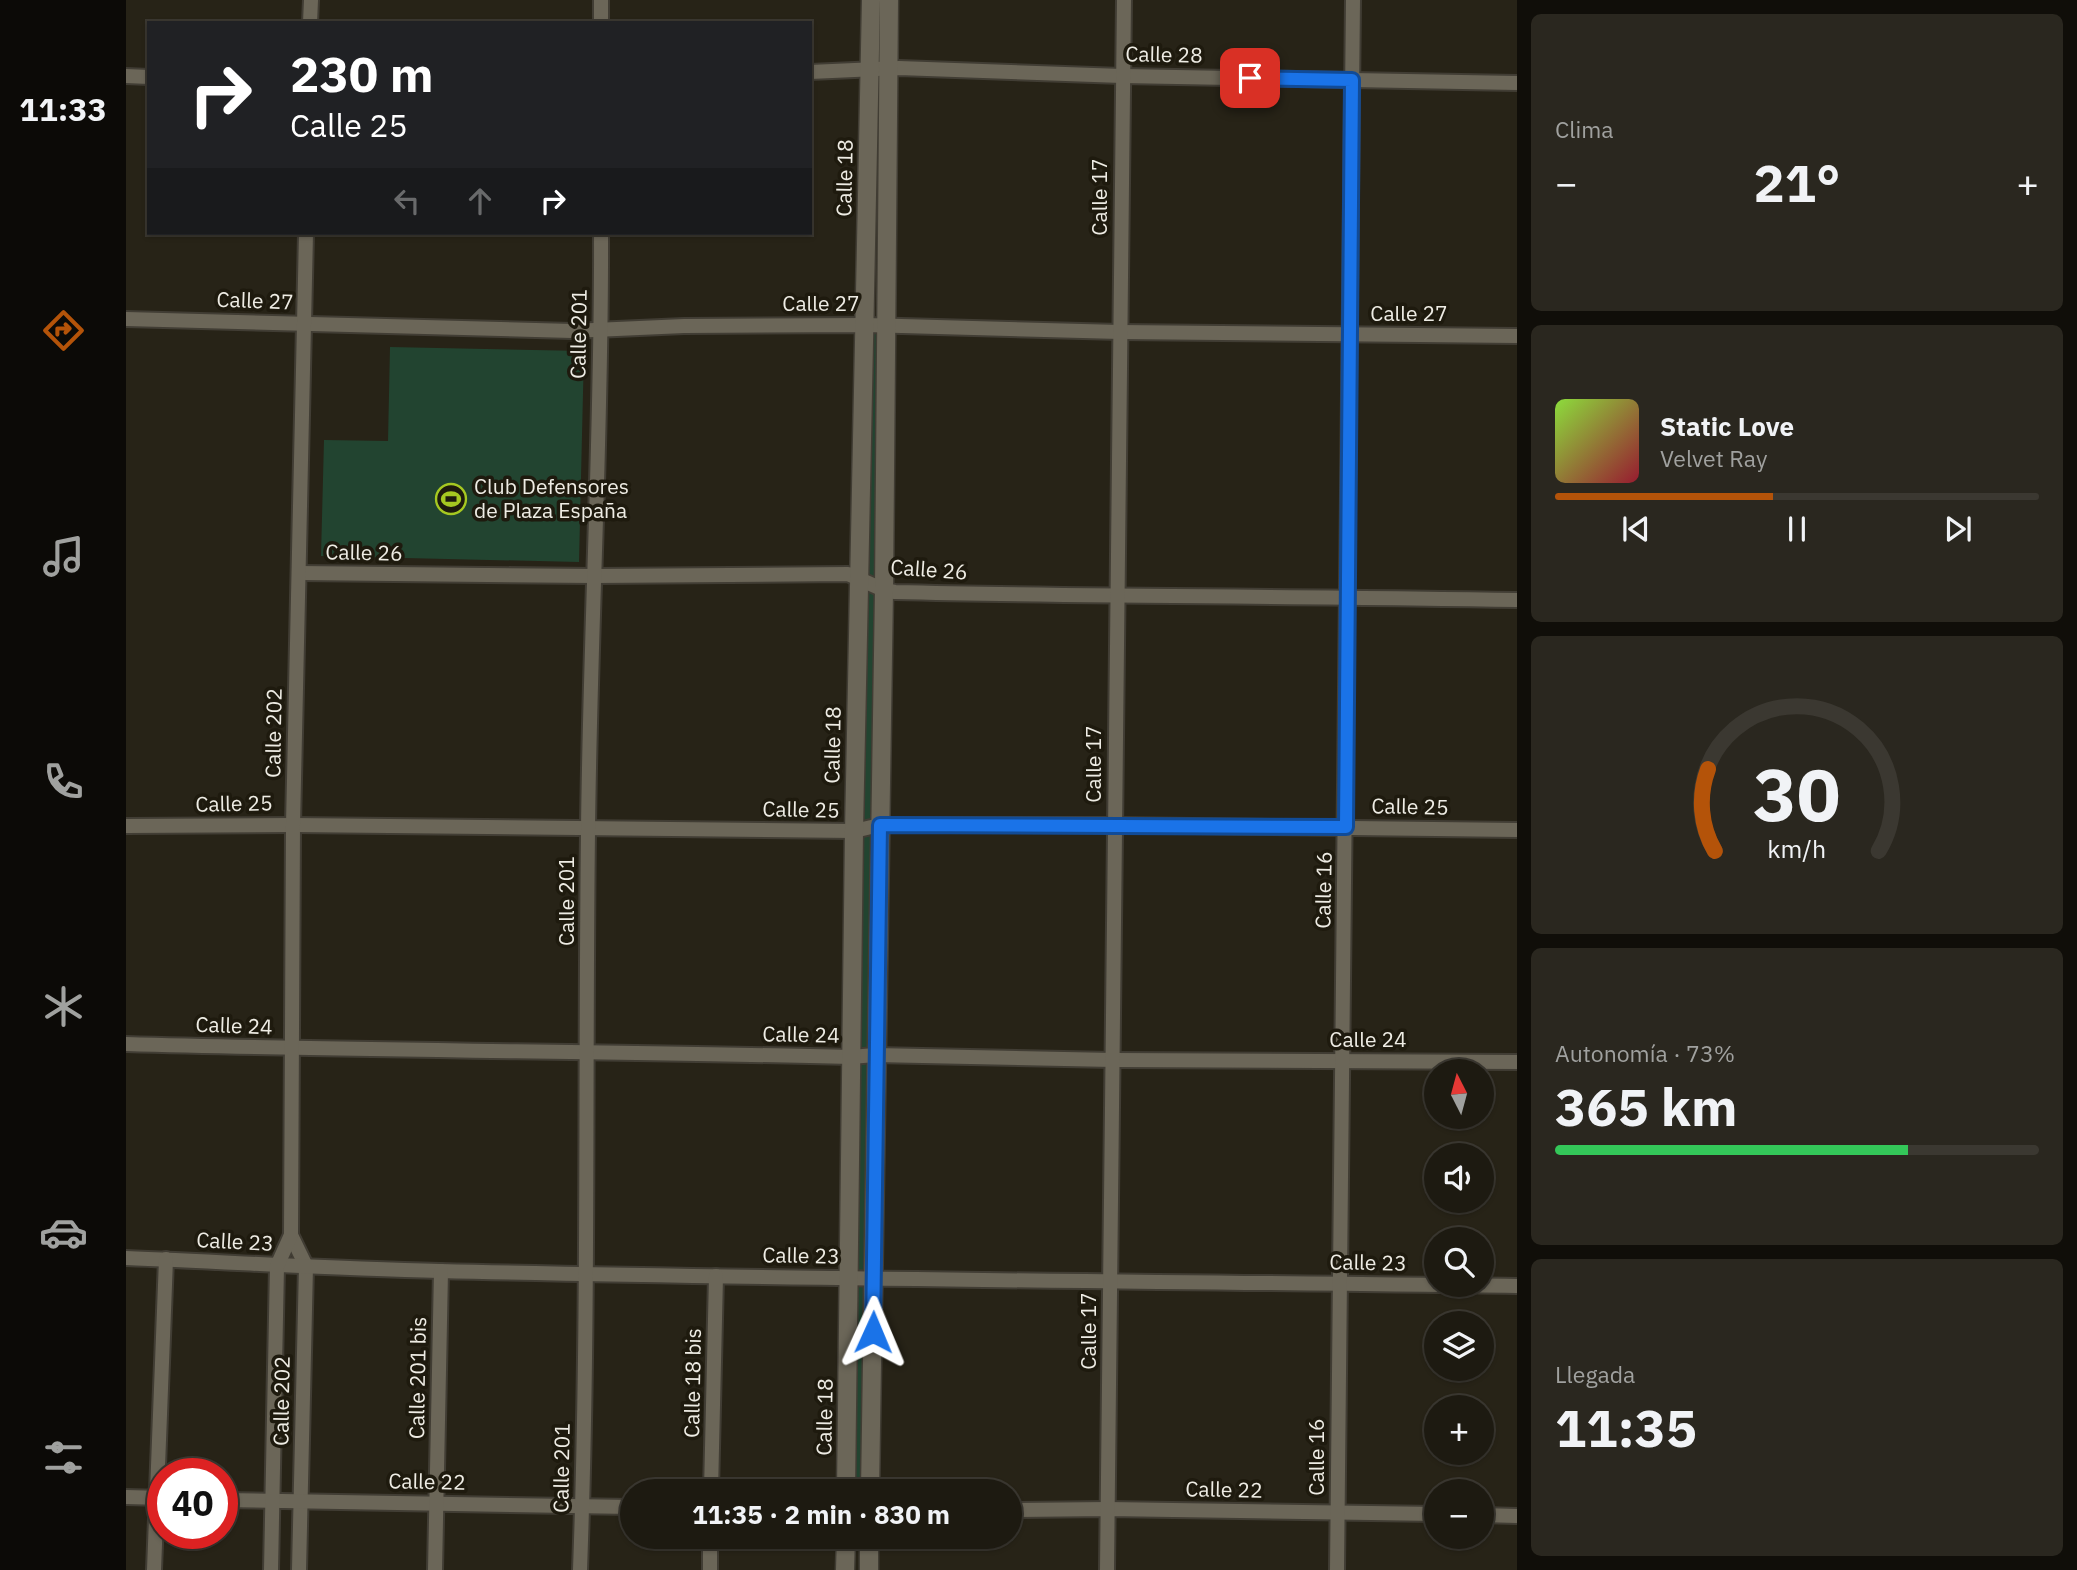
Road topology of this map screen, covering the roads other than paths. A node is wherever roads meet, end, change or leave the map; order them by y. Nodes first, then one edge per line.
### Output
1 (311, 0) edge
2 (601, 0) edge
3 (871, 0) edge
4 (889, 0) edge
5 (1124, 0) edge
6 (1353, 0) edge
7 (310, 21) edge
8 (601, 21) edge
9 (889, 68) junction
10 (870, 69) junction
11 (812, 72) edge
12 (126, 76) edge
13 (147, 76) edge
14 (1122, 76) junction
15 (1352, 80) junction
16 (1517, 83) edge
17 (306, 235) edge
18 (601, 235) edge
19 (126, 318) edge
20 (304, 324) junction
21 (866, 325) junction
22 (886, 325) junction
23 (601, 330) junction
24 (1120, 332) junction
25 (1350, 335) junction
26 (1517, 336) edge
27 (299, 573) junction
28 (594, 576) junction
29 (858, 578) junction
30 (884, 590) junction
31 (1115, 597) junction
32 (1347, 597) junction
33 (1517, 600) edge
34 (293, 825) junction
35 (880, 825) junction
36 (1115, 825) junction
37 (126, 826) edge
38 (1346, 827) junction
39 (588, 829) junction
40 (1517, 830) edge
41 (854, 831) junction
42 (126, 1044) edge
43 (292, 1048) junction
44 (587, 1050) junction
45 (875, 1055) junction
46 (851, 1057) junction
47 (1113, 1060) junction
48 (1343, 1060) junction
49 (1517, 1062) edge
50 (291, 1235) junction
51 (126, 1258) edge
52 (166, 1259) junction
53 (277, 1266) junction
54 (306, 1266) junction
55 (441, 1271) junction
56 (586, 1273) junction
57 (716, 1276) junction
58 (849, 1278) junction
59 (874, 1279) junction
60 (1110, 1280) junction
61 (1340, 1284) junction
62 (1517, 1286) edge
63 (160, 1458) edge
64 (711, 1479) edge
65 (846, 1479) edge
66 (870, 1479) edge
67 (126, 1497) edge
68 (147, 1498) edge
69 (238, 1500) edge
70 (273, 1501) junction
71 (302, 1501) junction
72 (436, 1503) junction
73 (582, 1507) junction
74 (620, 1507) edge
75 (1108, 1509) junction
76 (1022, 1510) edge
77 (1338, 1513) junction
78 (1424, 1514) edge
79 (1494, 1515) edge
80 (1517, 1516) edge
81 (155, 1549) edge
82 (710, 1549) edge
83 (846, 1549) edge
84 (869, 1549) edge
85 (154, 1570) edge
86 (271, 1570) edge
87 (299, 1570) edge
88 (435, 1570) edge
89 (580, 1570) edge
90 (710, 1570) edge
91 (845, 1570) edge
92 (869, 1570) edge
93 (1107, 1570) edge
94 (1337, 1570) edge

1 - 7 street
2 - 8 street
3 - 10 street, Calle 18
4 - 9 street, Calle 18
5 - 14 street, Calle 17
6 - 15 street, Calle 16
9 - 10 street, Calle 28
9 - 14 street, Calle 28
9 - 22 street, Calle 18
10 - 11 street, Calle 28
10 - 21 street, Calle 18
12 - 13 street
14 - 15 street, Calle 28
14 - 24 street, Calle 17
15 - 16 street, Calle 28
15 - 25 street, Calle 16
17 - 20 street, Calle 202
18 - 23 street, Calle 201
19 - 20 street, Calle 27
20 - 23 street, Calle 27
20 - 27 street, Calle 202
21 - 22 street, Calle 27
21 - 23 street, Calle 27
21 - 29 street, Calle 18
22 - 24 street, Calle 27
22 - 30 street, Calle 18
23 - 28 street, Calle 201
24 - 25 street, Calle 27
24 - 31 street, Calle 17
25 - 26 street, Calle 27
25 - 32 street, Calle 16
27 - 28 street, Calle 26
27 - 34 street, Calle 202
28 - 29 street, Calle 26
28 - 39 street, Calle 201
29 - 30 street, Calle 26
29 - 41 street, Calle 18
30 - 31 street, Calle 26
30 - 35 street, Calle 18
31 - 32 street, Calle 26
31 - 36 street, Calle 17
32 - 33 street, Calle 26
32 - 38 street, Calle 16
34 - 37 street, Calle 25
34 - 39 street, Calle 25
34 - 43 street, Calle 202
35 - 36 street, Calle 25
35 - 41 street, Calle 25
35 - 45 street, Calle 18
36 - 38 street, Calle 25
36 - 47 street, Calle 17
38 - 40 street, Calle 25
38 - 48 street, Calle 16
39 - 41 street, Calle 25
39 - 44 street, Calle 201
41 - 46 street, Calle 18
42 - 43 street, Calle 24
43 - 44 street, Calle 24
43 - 50 street, Calle 202
44 - 46 street, Calle 24
44 - 56 street, Calle 201
45 - 46 street, Calle 24
45 - 47 street, Calle 24
45 - 59 street, Calle 18
46 - 58 street, Calle 18
47 - 48 street, Calle 24
47 - 60 street, Calle 17
48 - 49 street, Calle 24
48 - 61 street, Calle 16
50 - 53 street, Calle 202
50 - 54 street, Calle 202
51 - 52 street, Calle 23
52 - 53 street, Calle 23
52 - 63 street
53 - 54 street, Calle 23
53 - 70 street, Calle 202
54 - 55 street, Calle 23
54 - 71 street, Calle 202
55 - 56 street, Calle 23
55 - 72 street, Calle 201 bis
56 - 57 street, Calle 23
56 - 73 street, Calle 201
57 - 58 street, Calle 23
57 - 64 street, Calle 18 bis
58 - 59 street, Calle 23
58 - 65 street, Calle 18
59 - 60 street, Calle 23
59 - 66 street, Calle 18
60 - 61 street, Calle 23
60 - 75 street, Calle 17
61 - 62 street, Calle 23
61 - 77 street, Calle 16
67 - 68 street
69 - 70 street, Calle 22
70 - 71 street, Calle 22
70 - 86 street, Calle 202
71 - 72 street, Calle 22
71 - 87 street, Calle 202
72 - 73 street, Calle 22
72 - 88 street, Calle 201 bis
73 - 74 street, Calle 22
73 - 89 street, Calle 201
75 - 76 street, Calle 22
75 - 77 street, Calle 22
75 - 93 street, Calle 17
77 - 78 street, Calle 22
77 - 94 street, Calle 16
79 - 80 street
81 - 85 street
82 - 90 street
83 - 91 street
84 - 92 street

